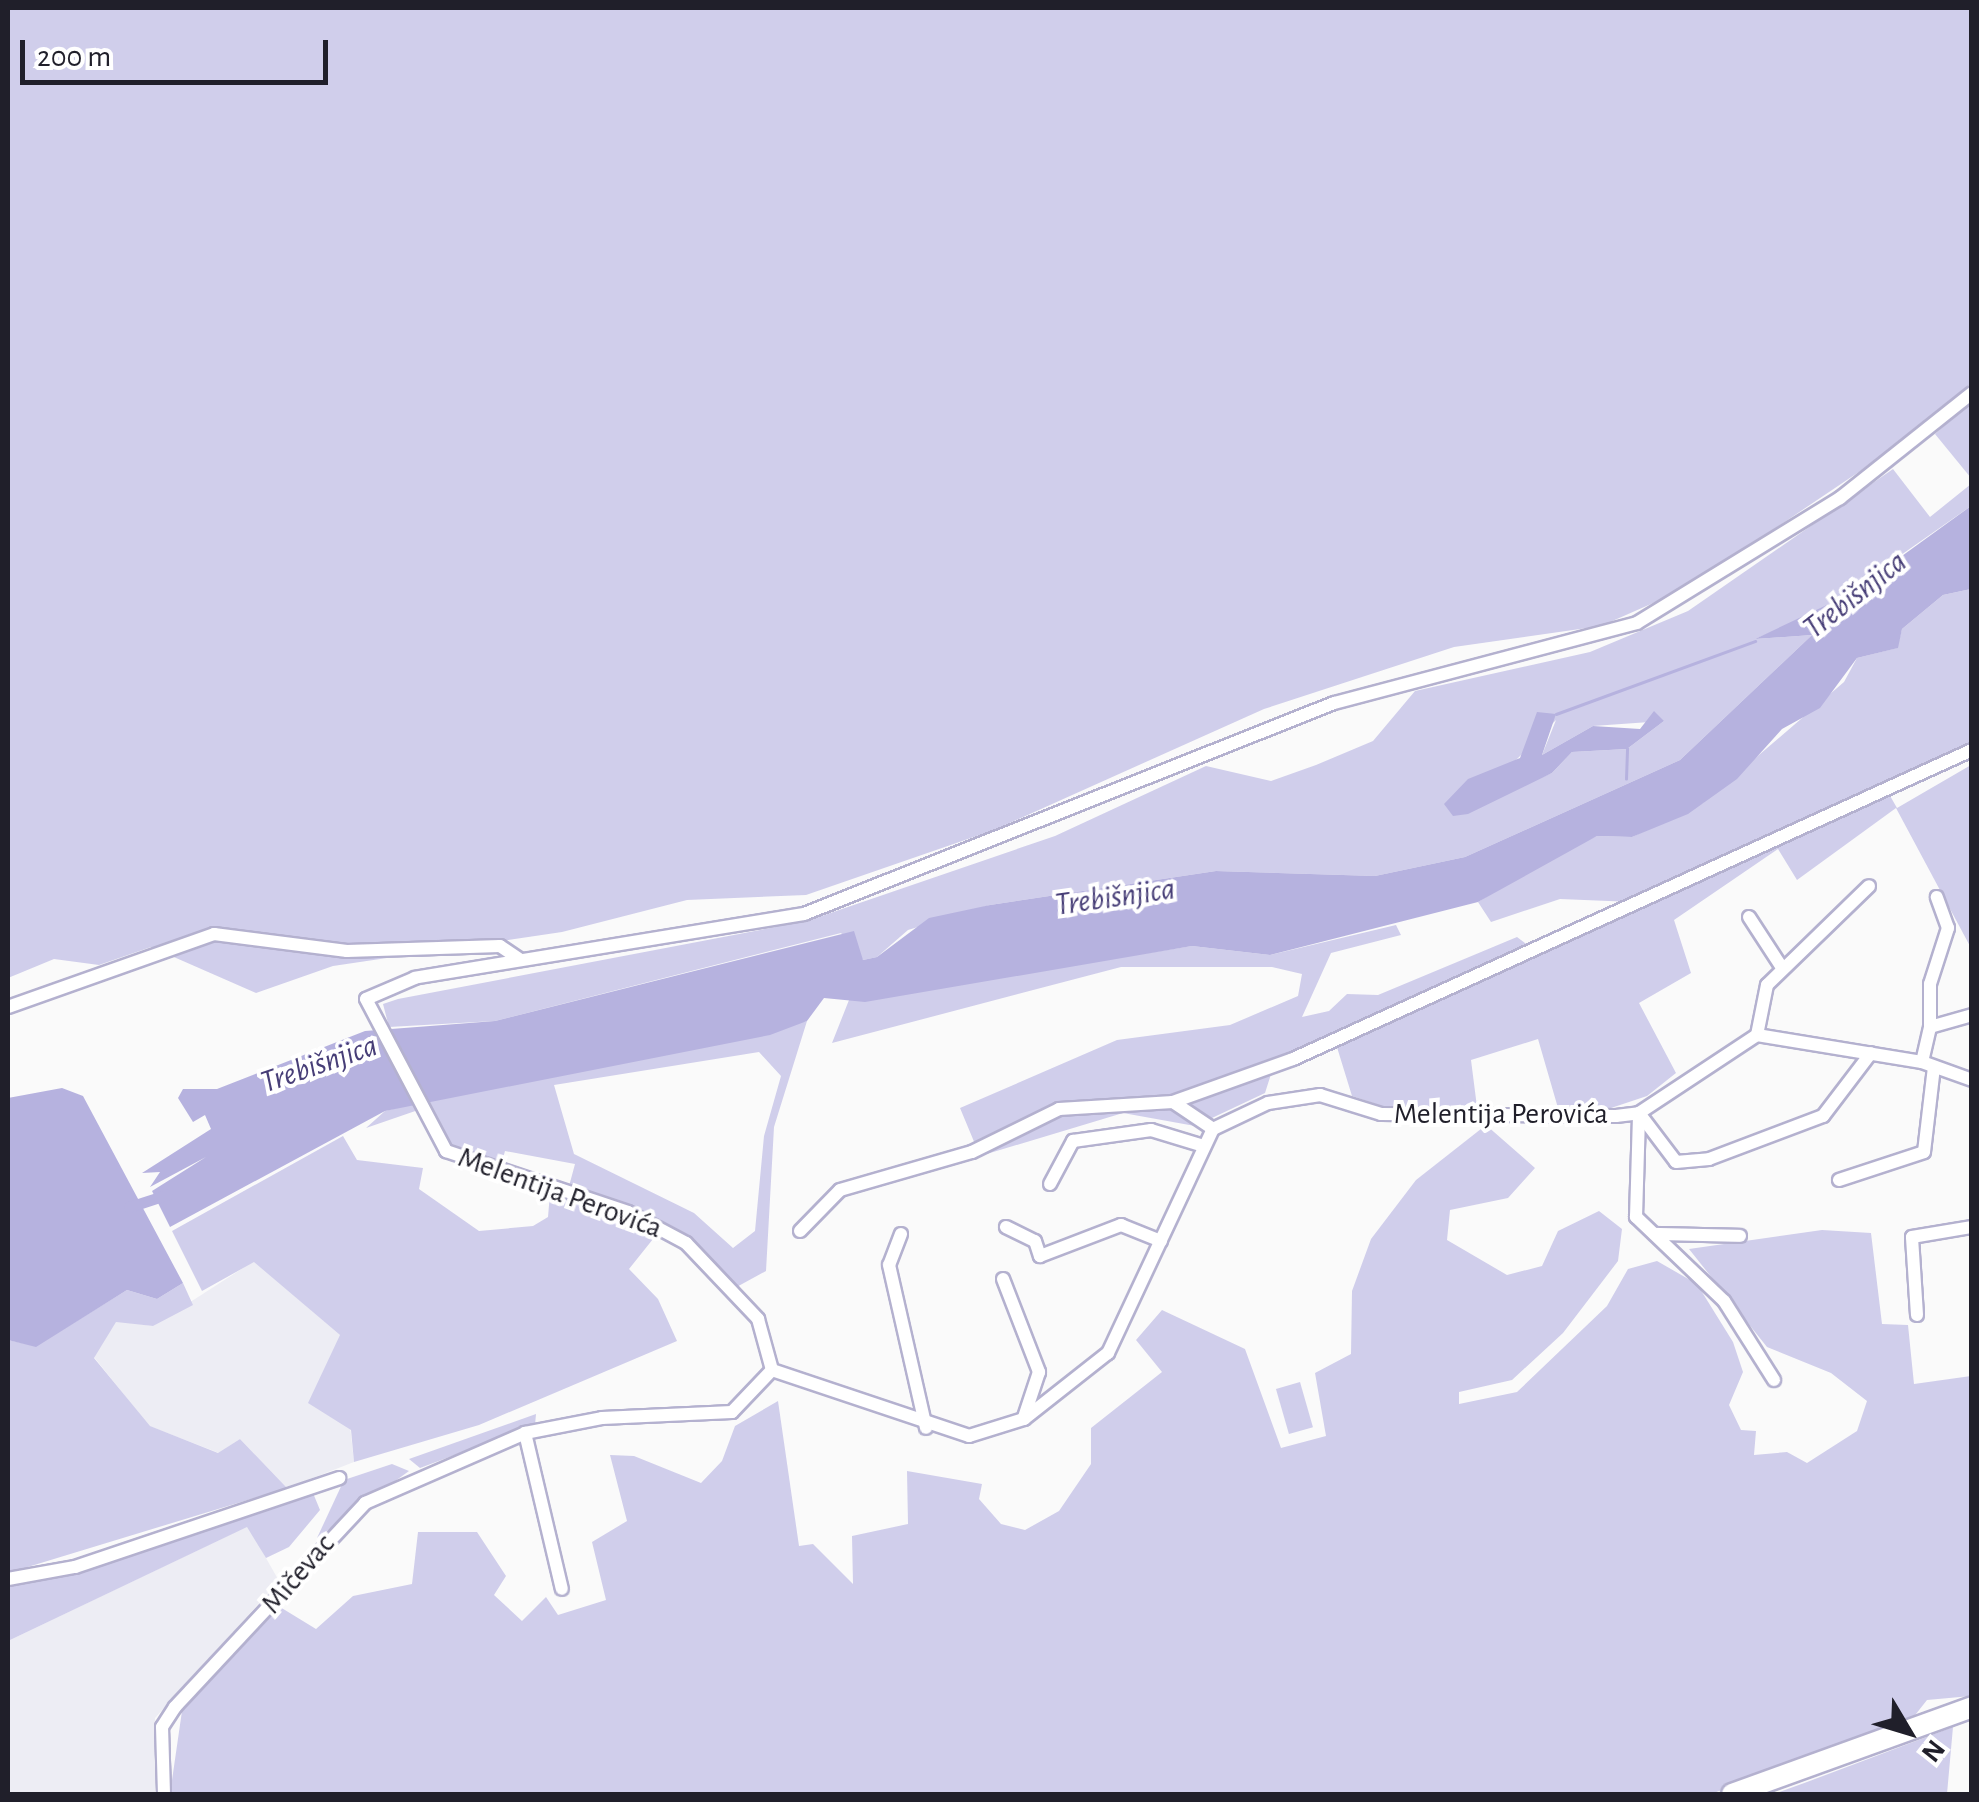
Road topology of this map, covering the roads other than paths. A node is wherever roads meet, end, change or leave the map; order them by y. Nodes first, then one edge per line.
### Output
1 (1972, 393) edge
2 (1972, 750) edge
3 (1869, 886) dead end
4 (1937, 898) dead end
5 (1748, 916) dead end
6 (520, 960) junction
7 (1781, 966) junction
8 (8, 1007) edge
9 (1972, 1015) edge
10 (1930, 1027) junction
11 (1757, 1034) junction
12 (1871, 1053) junction
13 (1928, 1064) junction
14 (1972, 1080) edge
15 (1173, 1102) junction
16 (1639, 1113) junction
17 (1213, 1129) junction
18 (1204, 1146) junction
19 (1839, 1180) dead end
20 (1050, 1184) dead end
21 (1006, 1227) dead end
22 (1972, 1227) edge
23 (800, 1232) dead end
24 (901, 1234) dead end
25 (1652, 1234) junction
26 (1740, 1236) dead end
27 (1161, 1240) junction
28 (1003, 1279) dead end
29 (1917, 1315) dead end
30 (772, 1370) junction
31 (1774, 1380) dead end
32 (1024, 1420) junction
33 (926, 1428) junction
34 (525, 1433) junction
35 (339, 1478) dead end
36 (8, 1579) edge
37 (562, 1590) dead end
38 (1972, 1707) edge
39 (164, 1794) edge
40 (1732, 1794) edge

1 - 6 street
2 - 15 street
3 - 7 street
4 - 10 street
5 - 7 street
6 - 8 street
6 - 30 street, Melentija Perovića
7 - 11 street
9 - 10 street
10 - 13 street
11 - 12 street
11 - 16 street, Melentija Perovića
12 - 13 street
12 - 16 street, Melentija Perovića
13 - 14 street
13 - 19 street
15 - 17 street
15 - 23 street
16 - 17 street, Melentija Perovića
16 - 25 street, Melentija Perovića
17 - 18 street
18 - 20 street
18 - 27 street
21 - 27 street
22 - 29 street
24 - 33 street
25 - 26 street
25 - 31 street, Melentija Perovića
27 - 32 street
28 - 32 street
30 - 33 street
30 - 34 street, Mičevac
32 - 33 street
34 - 37 street
34 - 39 street, Mičevac
35 - 36 street
38 - 40 main road

